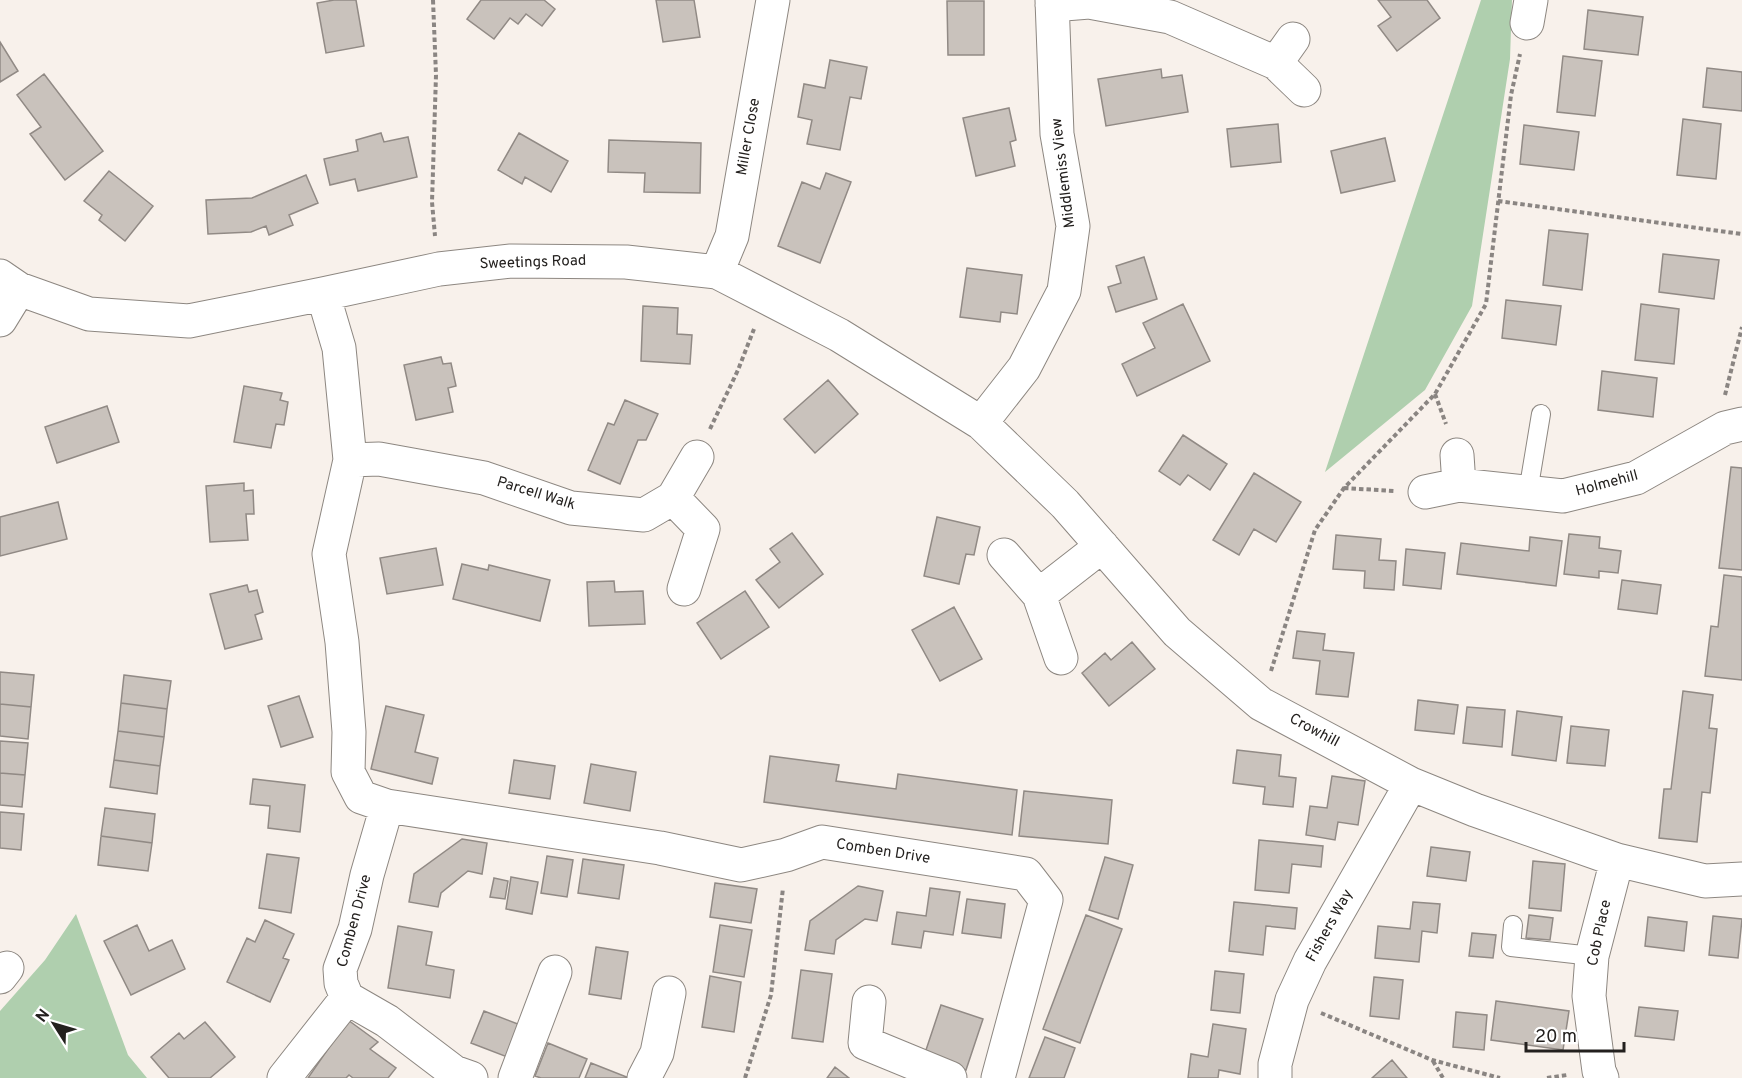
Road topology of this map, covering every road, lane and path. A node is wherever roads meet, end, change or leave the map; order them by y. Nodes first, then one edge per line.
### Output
1 (433, 0) edge
2 (773, 0) edge
3 (1052, 3) edge
4 (1529, 12) edge
5 (1304, 90) dead end
6 (1498, 201) junction
7 (1742, 234) edge
8 (439, 269) junction
9 (717, 272) junction
10 (9, 283) edge
11 (323, 294) junction
12 (767, 297) junction
13 (0, 320) edge
14 (1742, 327) edge
15 (1540, 414) dead end
16 (981, 423) junction
17 (1734, 426) edge
18 (697, 457) joint
19 (350, 460) junction
20 (1344, 488) junction
21 (1425, 492) joint
22 (1528, 492) junction
23 (673, 498) junction
24 (1102, 546) junction
25 (1004, 555) dead end
26 (684, 589) dead end
27 (1039, 595) junction
28 (1061, 658) dead end
29 (1261, 704) junction
30 (1411, 784) junction
31 (387, 806) junction
32 (786, 855) junction
33 (1617, 860) junction
34 (1742, 879) edge
35 (1513, 925) dead end
36 (1592, 956) junction
37 (555, 972) dead end
38 (669, 993) dead end
39 (347, 998) junction
40 (1292, 1000) junction
41 (869, 1002) dead end
42 (1432, 1060) junction
43 (284, 1078) edge
44 (471, 1078) edge
45 (515, 1078) edge
46 (644, 1078) edge
47 (746, 1078) edge
48 (950, 1078) edge
49 (998, 1078) edge
50 (1275, 1078) edge
51 (1443, 1078) edge
52 (1500, 1078) edge
53 (1602, 1078) edge

1 - 8 path
2 - 9 street, Miller Close
3 - 5 street, Middlemiss View
3 - 16 street, Middlemiss View
4 - 6 path
6 - 7 path
6 - 20 path
8 - 9 street, Sweetings Road
8 - 11 street, Sweetings Road
9 - 12 street, Sweetings Road
10 - 11 street, Sweetings Road
10 - 13 street, Sweetings Road
11 - 19 street
12 - 16 street, Sweetings Road
12 - 18 path
14 - 17 path
15 - 22 lane
16 - 24 street, Crowhill
17 - 22 street, Holmehill
18 - 23 street, Parcell Walk
19 - 23 street, Parcell Walk
19 - 31 street, Comben Drive
20 - 21 path
20 - 29 path
21 - 22 street, Holmehill
23 - 26 street
24 - 27 street
24 - 29 street, Crowhill
25 - 27 street
27 - 28 street
29 - 30 street, Crowhill
30 - 33 street, Crowhill
30 - 40 street, Fishers Way
31 - 32 street, Comben Drive
31 - 39 street, Comben Drive
32 - 47 path
32 - 49 street, Comben Drive
33 - 34 street, Crowhill
33 - 36 street, Cob Place
35 - 36 lane
36 - 53 street, Cob Place
37 - 45 street
38 - 46 street
39 - 43 street
39 - 44 street
40 - 42 path
40 - 50 street, Fishers Way
41 - 48 street
42 - 51 path
42 - 52 path

